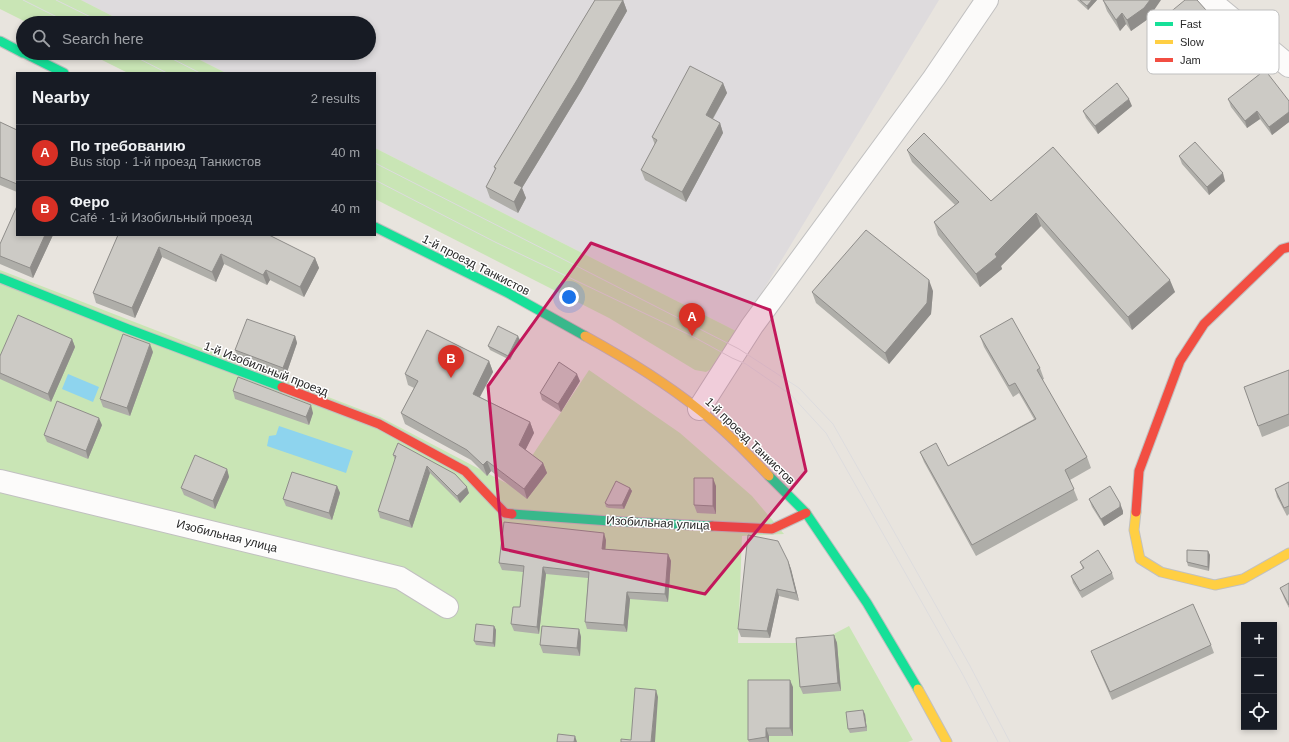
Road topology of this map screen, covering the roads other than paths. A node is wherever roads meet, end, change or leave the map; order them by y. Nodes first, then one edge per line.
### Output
1 (987, 0) edge
2 (1209, 0) edge
3 (1221, 10) edge
4 (0, 41) edge
5 (16, 49) edge
6 (1279, 58) edge
7 (37, 60) edge
8 (1289, 66) edge
9 (62, 72) edge
10 (376, 227) edge
11 (1289, 247) edge
12 (0, 278) edge
13 (699, 408) junction
14 (0, 481) edge
15 (505, 513) joint
16 (806, 513) junction
17 (1289, 553) edge
18 (447, 607) dead end
19 (947, 742) edge

1 - 13 street
2 - 3 street
4 - 5 street
6 - 8 street
7 - 9 street
10 - 13 street, 1-й проезд Танкистов
11 - 17 street
12 - 15 street, 1-й Изобильный проезд
13 - 16 street, 1-й проезд Танкистов
14 - 18 street, Изобильная улица
15 - 16 street, Изобильная улица
16 - 19 street, 1-й проезд Танкистов

